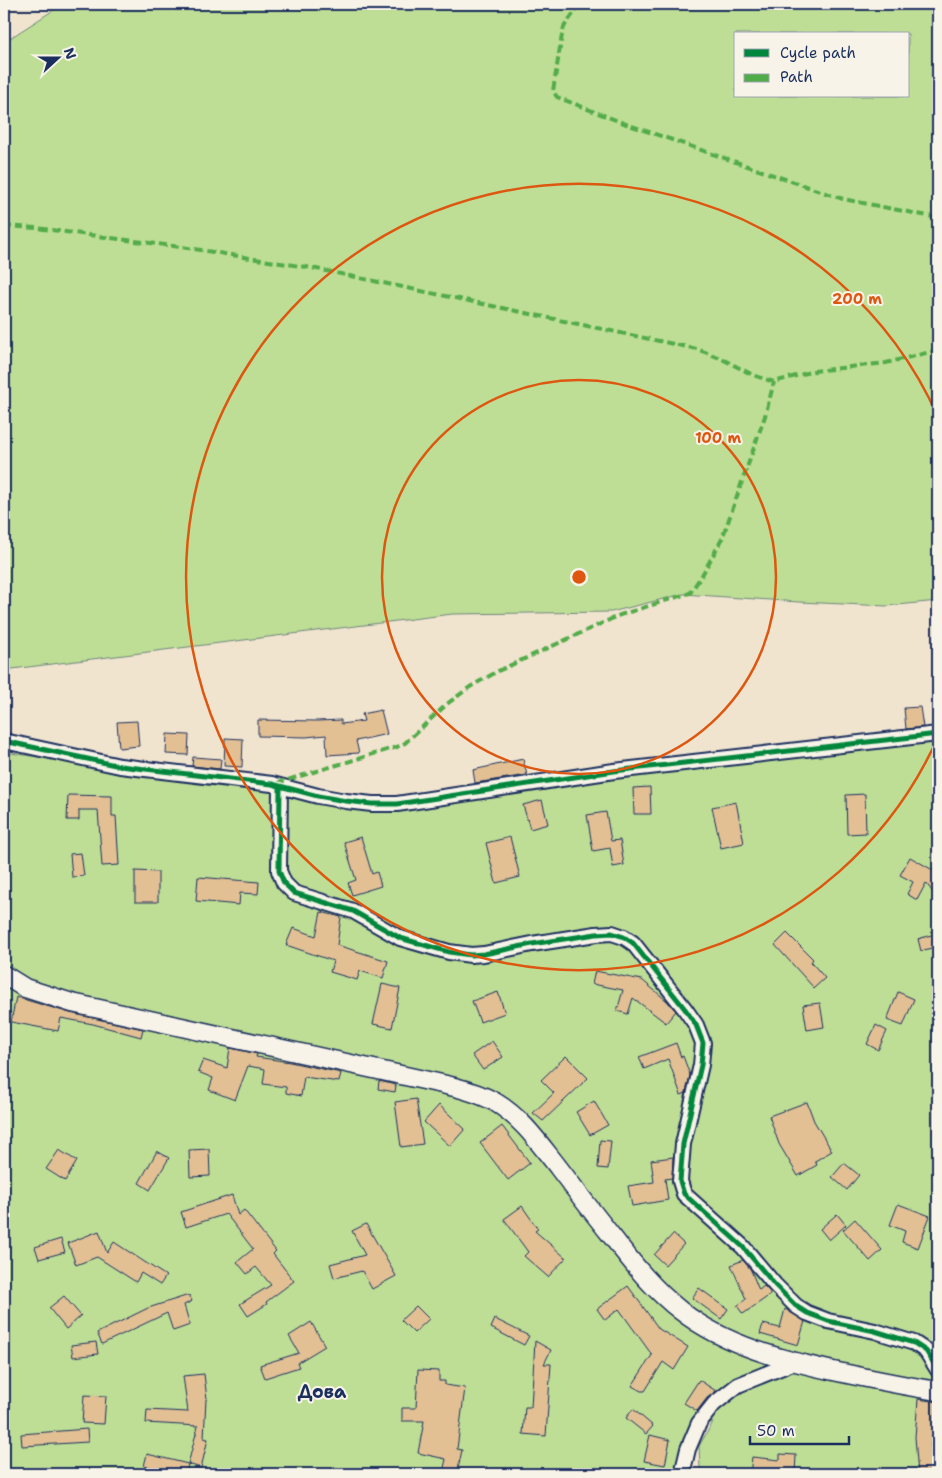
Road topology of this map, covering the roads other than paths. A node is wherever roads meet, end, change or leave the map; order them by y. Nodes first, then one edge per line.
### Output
1 (938, 734) edge
2 (4, 741) edge
3 (280, 786) junction
4 (4, 975) edge
5 (795, 1362) junction
6 (938, 1370) edge
7 (938, 1390) edge
8 (682, 1474) edge

1 - 3 street
2 - 3 street
3 - 6 street
4 - 5 street
5 - 7 street
5 - 8 street

